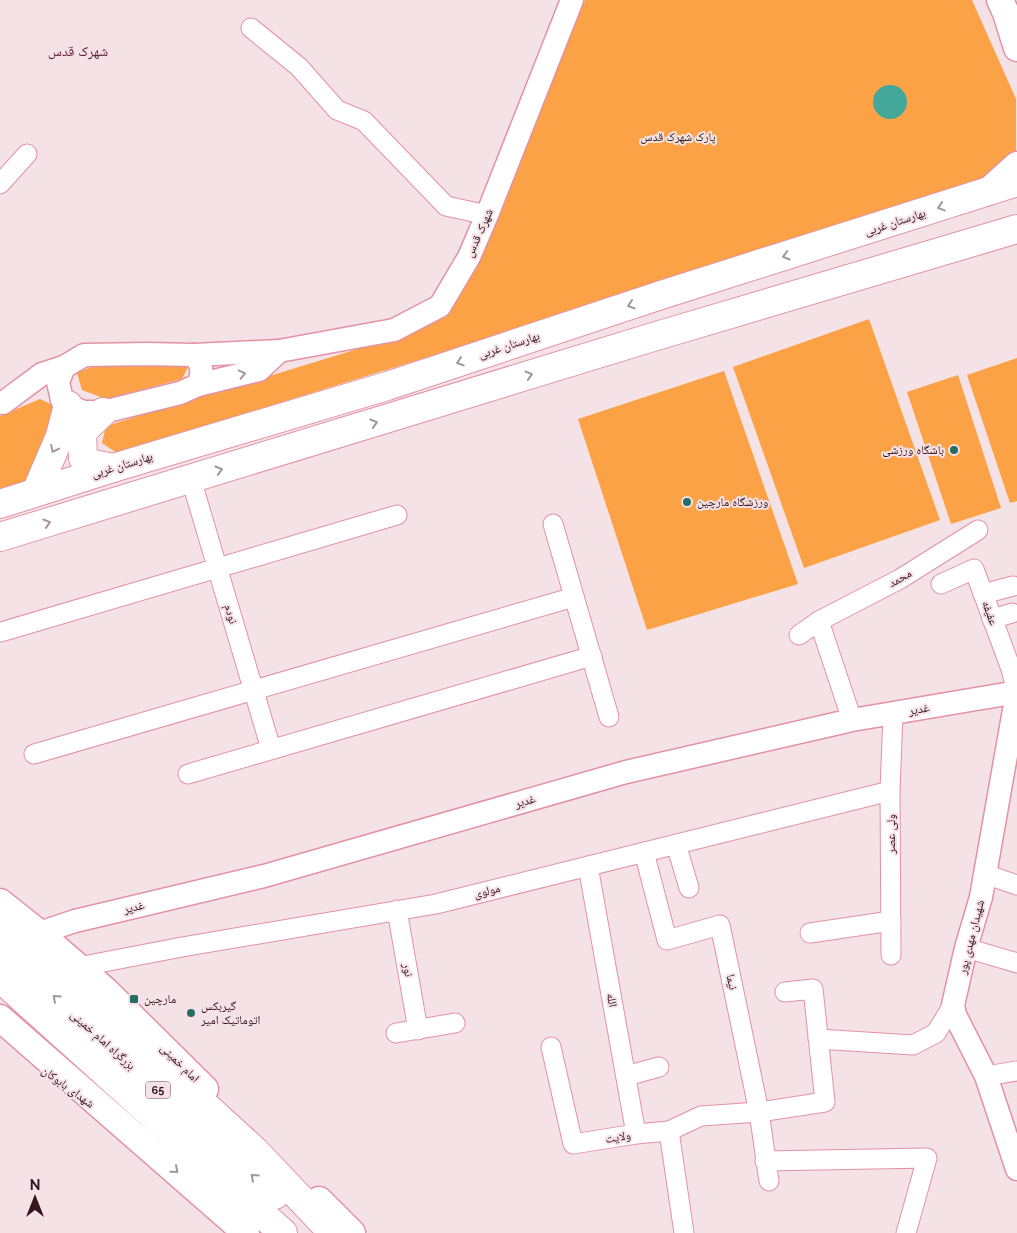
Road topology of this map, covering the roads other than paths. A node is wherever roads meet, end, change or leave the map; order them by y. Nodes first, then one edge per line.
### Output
1 (572, 0) edge
2 (1000, 0) edge
3 (251, 28) dead end
4 (1017, 48) edge
5 (27, 154) dead end
6 (1017, 166) edge
7 (1017, 182) edge
8 (0, 184) edge
9 (988, 192) junction
10 (487, 215) junction
11 (1017, 229) edge
12 (662, 295) junction
13 (672, 331) junction
14 (279, 352) junction
15 (194, 355) junction
16 (64, 367) junction
17 (198, 385) junction
18 (64, 399) junction
19 (1, 404) edge
20 (103, 412) junction
21 (113, 468) junction
22 (191, 479) junction
23 (36, 492) junction
24 (0, 504) edge
25 (397, 515) dead end
26 (553, 524) dead end
27 (978, 530) dead end
28 (0, 537) edge
29 (217, 567) junction
30 (941, 584) dead end
31 (1013, 586) dead end
32 (983, 594) junction
33 (574, 597) junction
34 (1012, 613) dead end
35 (992, 619) junction
36 (819, 621) junction
37 (1, 632) dead end
38 (798, 635) dead end
39 (592, 656) junction
40 (1014, 668) edge
41 (254, 690) junction
42 (1017, 692) edge
43 (893, 713) junction
44 (609, 717) dead end
45 (852, 720) junction
46 (271, 749) junction
47 (34, 754) dead end
48 (188, 774) dead end
49 (1010, 777) edge
50 (890, 791) junction
51 (676, 844) junction
52 (644, 852) junction
53 (588, 866) junction
54 (985, 874) junction
55 (1017, 885) edge
56 (688, 888) dead end
57 (0, 902) edge
58 (397, 910) junction
59 (0, 918) edge
60 (891, 921) junction
61 (39, 933) junction
62 (810, 933) dead end
63 (0, 948) edge
64 (966, 948) junction
65 (891, 954) dead end
66 (1017, 963) edge
67 (78, 967) junction
68 (0, 978) edge
69 (785, 992) dead end
70 (0, 994) edge
71 (953, 1005) junction
72 (0, 1018) edge
73 (455, 1023) dead end
74 (418, 1030) junction
75 (396, 1033) dead end
76 (0, 1035) edge
77 (818, 1039) junction
78 (551, 1047) dead end
79 (659, 1067) dead end
80 (1017, 1071) edge
81 (626, 1076) junction
82 (986, 1076) junction
83 (759, 1112) junction
84 (669, 1131) junction
85 (636, 1134) junction
86 (138, 1138) junction
87 (765, 1161) junction
88 (1017, 1170) edge
89 (769, 1181) dead end
90 (246, 1233) edge
91 (277, 1233) edge
92 (283, 1233) edge
93 (317, 1233) edge
94 (333, 1233) edge
95 (352, 1233) edge
96 (684, 1233) edge
97 (906, 1233) edge

1 - 10 street, شهرک قدس
2 - 4 main road
3 - 10 street
5 - 8 street
6 - 9 main road
7 - 9 main road, بهارستان غربی
9 -> 12 main road, بهارستان غربی
10 - 14 street, شهرک قدس
11 - 13 main road
12 - 13 main road
12 -> 21 main road, بهارستان غربی
22 -> 13 main road
14 - 15 street, شهرک قدس
17 -> 14 street
15 - 16 street
15 - 17 street
16 - 18 street
16 - 19 street
17 - 20 street
18 - 19 street
18 - 20 street
18 -> 23 main road
20 - 21 main road
21 - 23 main road, بهارستان غربی
28 -> 22 main road
22 - 29 street, نودم
23 - 24 main road, بهارستان غربی
25 - 29 street
26 - 33 street
27 - 36 street, محمد
29 - 37 street
29 - 41 street, نودم
30 - 32 street, عفیفه
31 - 32 street
32 - 35 street, عفیفه
33 - 39 street
33 - 41 street
34 - 35 street
35 - 40 street, عفیفه
36 - 38 street, محمد
36 - 45 street
39 - 44 street
39 - 46 street
40 - 42 street, عفیفه
41 - 46 street, نودم
41 - 47 street
42 - 43 street, غدیر
42 - 49 street, شهیدان مهدی پور
43 - 45 street, غدیر
43 - 50 street, ولی عصر
45 - 61 street, غدیر
46 - 48 street
49 - 54 street, شهیدان مهدی پور
50 - 51 street, مولوی
50 - 60 street, ولی عصر
51 - 52 street, مولوی
51 - 56 street
52 - 53 street, مولوی
52 - 83 street, نیما
53 - 58 street, مولوی
53 - 81 street, الله
54 - 55 street
54 - 64 street, شهیدان مهدی پور
57 - 61 main road, امام خمینی
58 - 67 street, مولوی
58 - 74 street, نور
59 - 94 main road
60 - 62 street
60 - 65 street, ولی عصر
61 - 67 main road, امام خمینی
93 -> 63 main road, بزرگراه امام خمینی / 65
64 - 66 street
64 - 71 street, شهیدان مهدی پور
67 - 95 main road, امام خمینی
68 - 92 main road, بزرگراه امام خمینی / 65
69 - 77 street
70 - 91 main road
71 - 77 street
71 - 82 street
72 - 86 main road
73 - 74 street
74 - 75 street
76 - 86 street, شهدای بابوکان
77 - 83 street, ولایت
78 - 85 street, ولایت
79 - 81 street
80 - 82 street
81 - 85 street, الله
82 - 88 street
83 - 84 street, ولایت
83 - 87 street, نیما
84 - 85 street, ولایت
84 - 96 street
86 -> 90 main road
87 - 89 street, نیما
87 - 97 street

